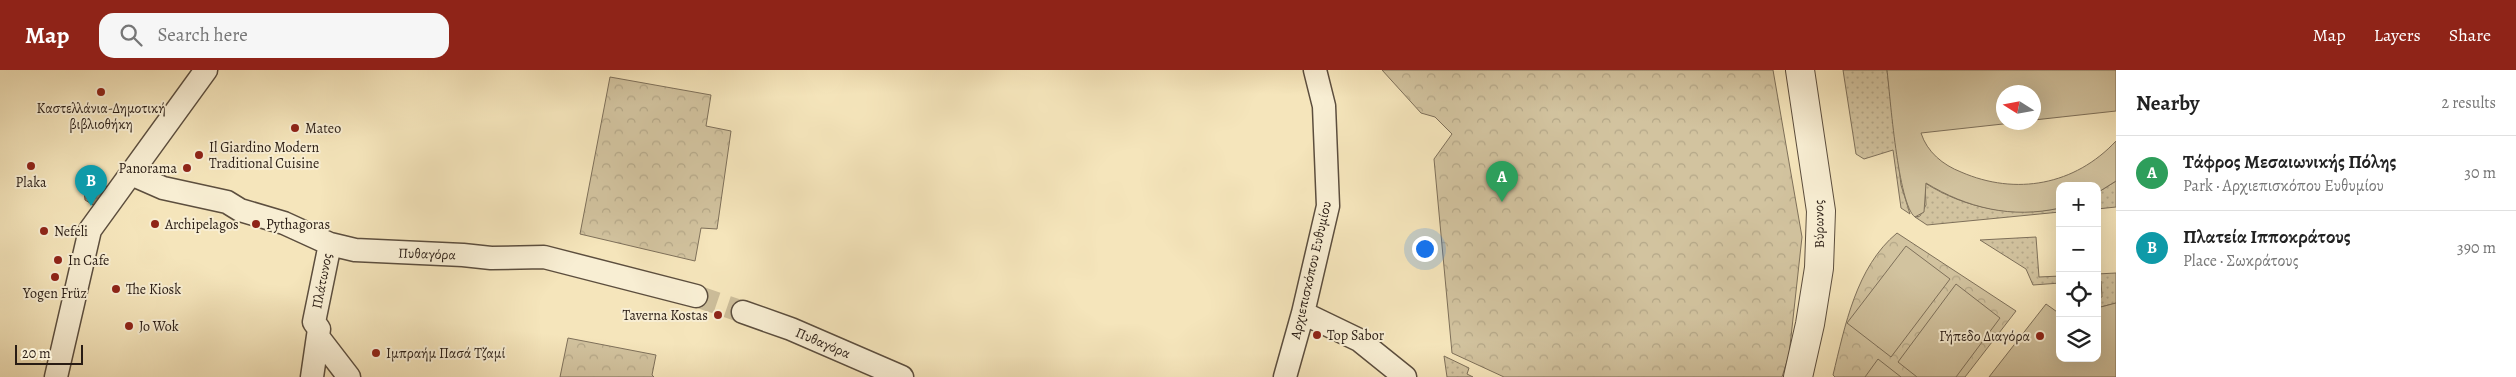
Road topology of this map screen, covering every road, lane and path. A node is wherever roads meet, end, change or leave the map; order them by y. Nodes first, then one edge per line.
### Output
1 (206, 70) edge
2 (1800, 70) edge
3 (1316, 72) edge
4 (131, 174) junction
5 (330, 244) junction
6 (696, 296) tunnel mouth
7 (743, 312) tunnel mouth
8 (1303, 314) junction
9 (319, 338) junction
10 (56, 377) edge
11 (312, 377) edge
12 (348, 377) edge
13 (902, 377) edge
14 (1285, 377) edge
15 (1405, 377) edge
16 (1798, 377) edge

1 - 4 street
2 - 16 street, Βύρωνος
3 - 8 street, Αρχιεπισκόπου Ευθυμίου
4 - 5 street, Πυθαγόρα
4 - 10 street
5 - 6 street, Πυθαγόρα
5 - 9 street, Πλάτωνος
7 - 13 street, Πυθαγόρα
8 - 14 street, Αρχιεπισκόπου Ευθυμίου
8 - 15 street
9 - 11 street, Πλάτωνος
9 - 12 street

